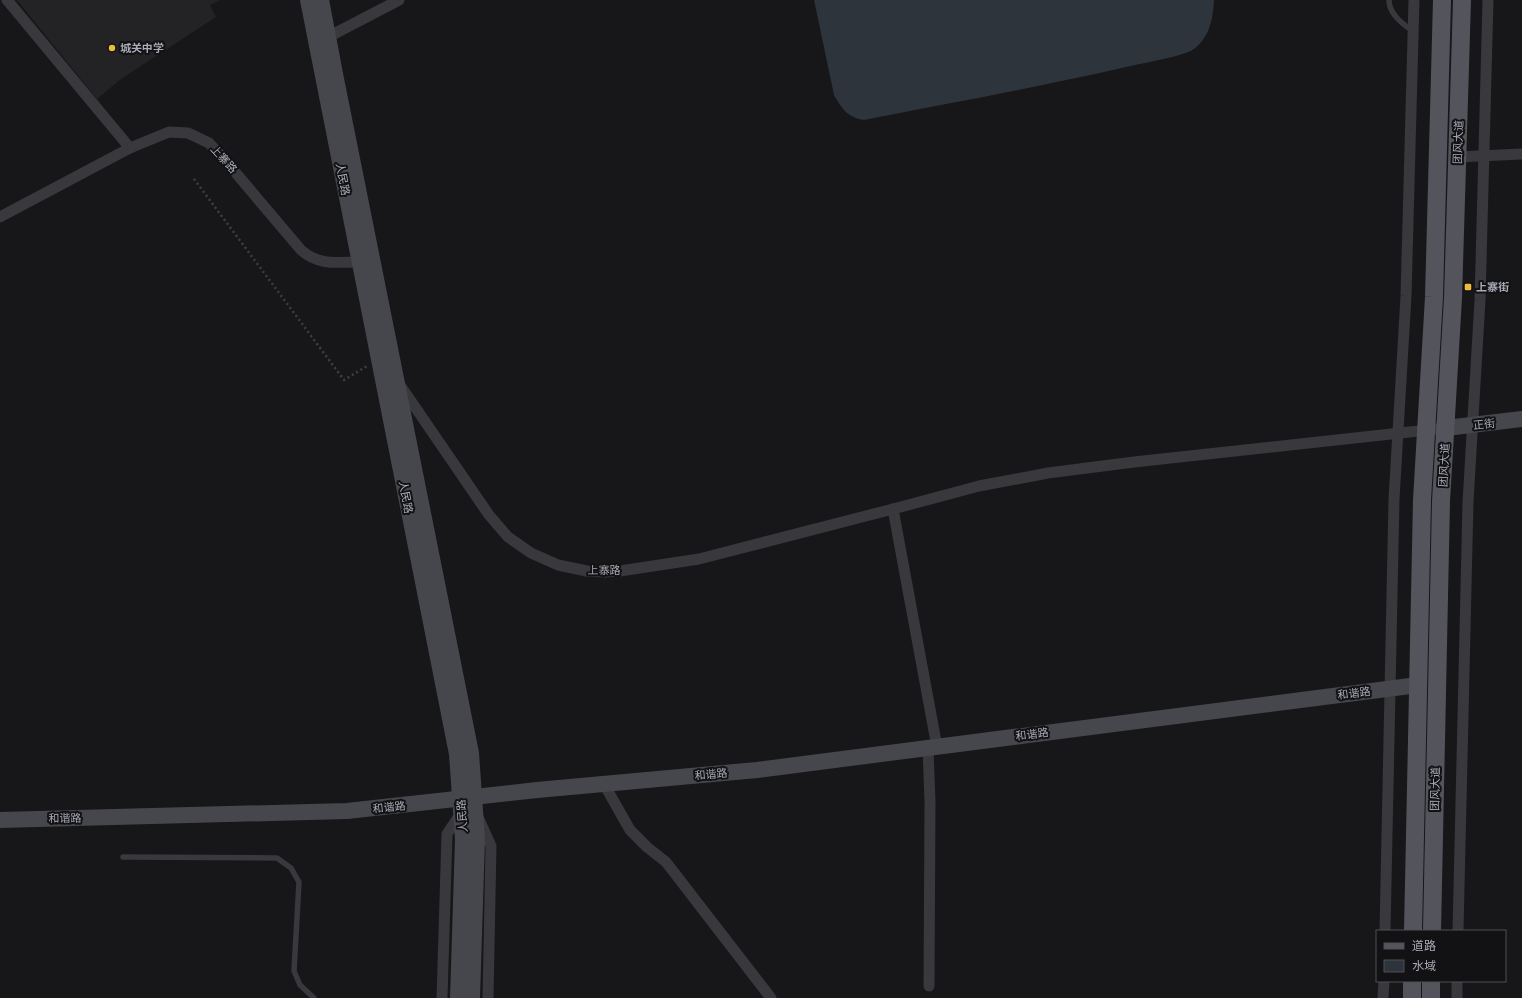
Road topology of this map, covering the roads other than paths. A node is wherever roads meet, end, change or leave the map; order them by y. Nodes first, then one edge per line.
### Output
1 (7, 0) edge
2 (308, 0) edge
3 (322, 0) edge
4 (399, 0) edge
5 (1389, 0) edge
6 (1414, 0) edge
7 (1442, 0) edge
8 (1462, 0) edge
9 (1488, 0) edge
10 (1413, 31) junction
11 (328, 37) junction
12 (130, 148) junction
13 (1522, 154) edge
14 (1484, 156) junction
15 (1457, 157) junction
16 (0, 216) edge
17 (360, 262) junction
18 (397, 381) junction
19 (1522, 419) edge
20 (1473, 425) junction
21 (1446, 428) junction
22 (1427, 430) junction
23 (1398, 433) junction
24 (893, 509) junction
25 (1418, 685) junction
26 (1390, 689) junction
27 (932, 747) junction
28 (604, 784) junction
29 (468, 804) junction
30 (0, 820) edge
31 (122, 857) dead end
32 (1385, 930) edge
33 (1413, 930) edge
34 (1432, 930) edge
35 (1458, 930) edge
36 (1384, 982) edge
37 (1412, 982) edge
38 (1432, 982) edge
39 (1457, 982) edge
40 (929, 986) dead end
41 (314, 998) edge
42 (442, 998) edge
43 (458, 998) edge
44 (472, 998) edge
45 (488, 998) edge
46 (771, 998) edge
47 (1383, 998) edge
48 (1412, 998) edge
49 (1431, 998) edge
50 (1457, 998) edge

1 - 12 street
2 - 17 street, 人民路
3 - 11 street, 人民路
4 - 11 street
5 - 10 lane
6 - 10 street
7 - 22 main road, 团风大道
8 - 15 main road, 团风大道
9 - 14 street
10 - 23 street
11 - 18 street, 人民路
12 - 16 street, 上寨路
12 - 17 street, 上寨路
13 - 14 street
14 - 15 street
14 - 20 street
15 - 21 main road, 团风大道
17 - 29 street, 人民路
18 - 24 street, 上寨路
18 - 29 street, 人民路
19 - 20 street, 正街
20 - 21 street, 正街
20 - 35 street
21 - 22 street, 上寨路
21 - 34 main road, 团风大道
22 - 23 street, 上寨路
22 - 25 main road, 团风大道
23 - 24 street, 上寨路
23 - 26 street
24 - 27 street
25 - 26 street, 和谐路
25 - 33 main road, 团风大道
26 - 27 street, 和谐路
26 - 32 street
27 - 28 street, 和谐路
27 - 40 street
28 - 29 street, 和谐路
28 - 46 street
29 - 30 street, 和谐路
29 - 42 street
29 - 43 street, 人民路
29 - 44 street, 人民路
29 - 45 street
31 - 41 lane
36 - 47 street
37 - 48 main road
38 - 49 main road
39 - 50 street

